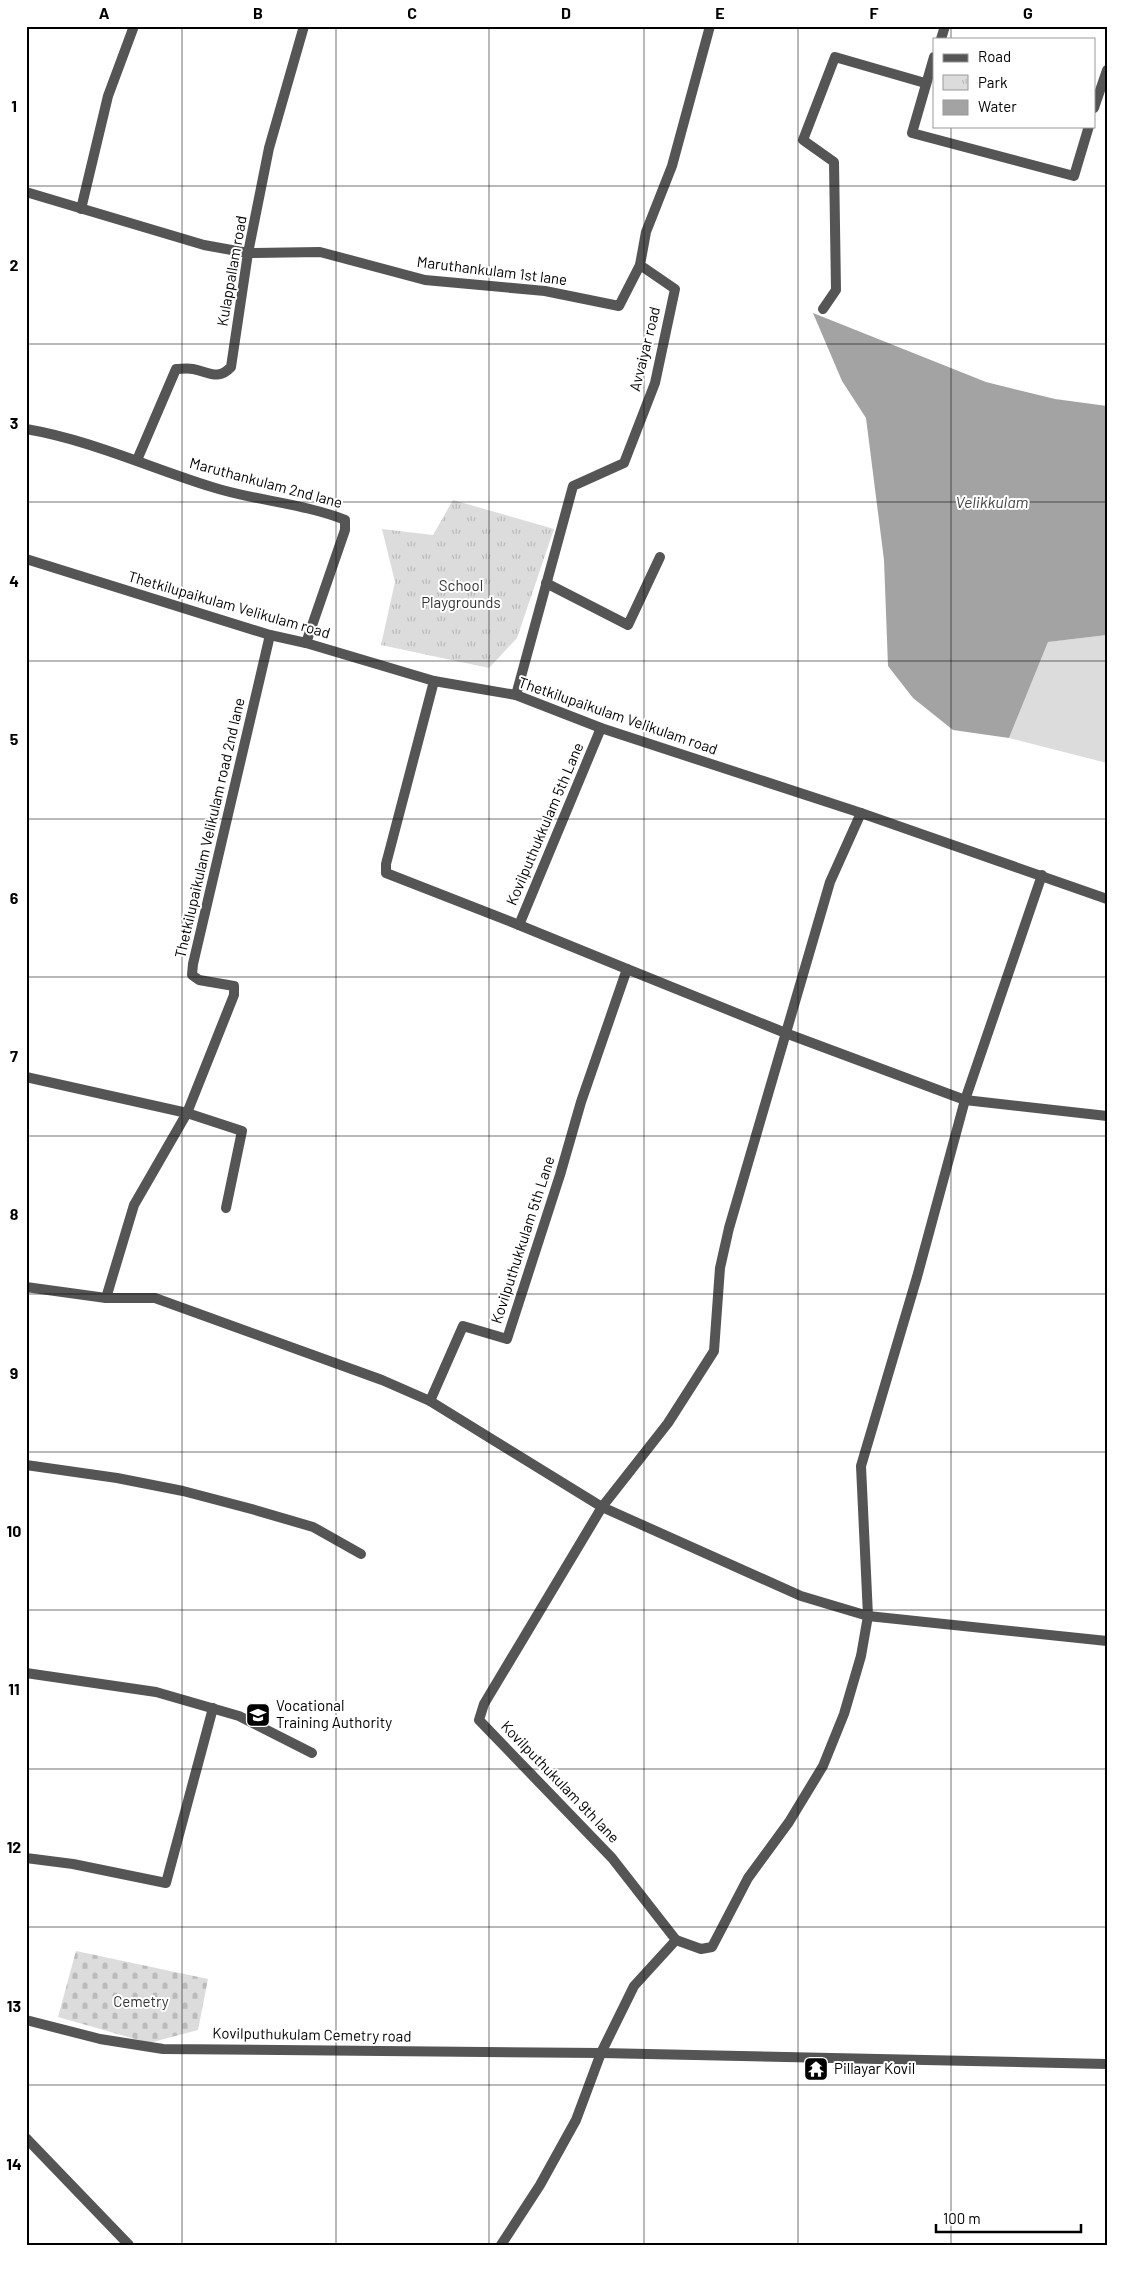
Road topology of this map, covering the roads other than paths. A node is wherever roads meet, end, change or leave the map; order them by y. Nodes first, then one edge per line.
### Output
1 (134, 26) edge
2 (304, 26) edge
3 (710, 26) edge
4 (945, 26) edge
5 (941, 38) edge
6 (933, 61) edge
7 (1107, 70) edge
8 (925, 83) junction
9 (1096, 102) edge
10 (1088, 128) edge
11 (26, 192) edge
12 (81, 209) junction
13 (248, 254) junction
14 (640, 265) junction
15 (823, 309) dead end
16 (26, 429) edge
17 (137, 460) junction
18 (660, 557) dead end
19 (26, 559) edge
20 (546, 582) junction
21 (270, 635) junction
22 (306, 643) junction
23 (434, 681) junction
24 (516, 695) junction
25 (601, 728) junction
26 (861, 813) junction
27 (1042, 875) junction
28 (1107, 899) edge
29 (519, 925) junction
30 (627, 969) junction
31 (788, 1034) junction
32 (26, 1077) edge
33 (965, 1100) junction
34 (187, 1113) junction
35 (1107, 1116) edge
36 (226, 1208) dead end
37 (26, 1287) edge
38 (106, 1298) junction
39 (430, 1400) junction
40 (26, 1465) edge
41 (602, 1508) junction
42 (361, 1554) dead end
43 (868, 1616) junction
44 (1107, 1640) edge
45 (26, 1673) edge
46 (213, 1708) junction
47 (312, 1753) dead end
48 (26, 1858) edge
49 (676, 1940) junction
50 (26, 2020) edge
51 (600, 2053) junction
52 (1107, 2064) edge
53 (26, 2138) edge
54 (129, 2245) edge
55 (501, 2245) edge

1 - 12 street
2 - 13 street, Kulappallam road
3 - 14 street
4 - 5 street
6 - 8 street
7 - 9 street
8 - 10 street
8 - 15 street
11 - 12 street, Maruthankulam 1st lane
12 - 13 street, Maruthankulam 1st lane
13 - 14 street, Maruthankulam 1st lane
13 - 17 street, Kulappallam road
14 - 20 street, Avvaiyar road
16 - 17 street, Maruthankulam 2nd lane
17 - 22 street, Maruthankulam 2nd lane
18 - 20 street
19 - 21 street, Thetkilupaikulam Velikulam road
20 - 24 street, Avvaiyar road
21 - 22 street, Thetkilupaikulam Velikulam road
21 - 34 street, Thetkilupaikulam Velikulam road 2nd lane
22 - 23 street, Thetkilupaikulam Velikulam road
23 - 24 street, Thetkilupaikulam Velikulam road
23 - 29 street
24 - 25 street, Thetkilupaikulam Velikulam road
25 - 26 street, Thetkilupaikulam Velikulam road
25 - 29 street, Kovilputhukkulam 5th Lane
26 - 27 street, Thetkilupaikulam Velikulam road
26 - 31 street
27 - 28 street, Thetkilupaikulam Velikulam road
27 - 33 street
29 - 30 street, Kovilputhukkulam 5th Lane
30 - 31 street
30 - 39 street, Kovilputhukkulam 5th Lane
31 - 33 street
31 - 41 street
32 - 34 street
33 - 35 street
33 - 43 street
34 - 36 street
34 - 38 street, Thetkilupaikulam Velikulam road 2nd lane
37 - 38 street
38 - 39 street
39 - 41 street
40 - 42 street
41 - 43 street
41 - 49 street, Kovilputhukulam 9th lane
43 - 44 street
43 - 49 street
45 - 46 street
46 - 47 street
46 - 48 street
49 - 51 street
50 - 51 street, Kovilputhukulam Cemetry road
51 - 52 street, Kovilputhukulam Cemetry road
51 - 55 street
53 - 54 street

